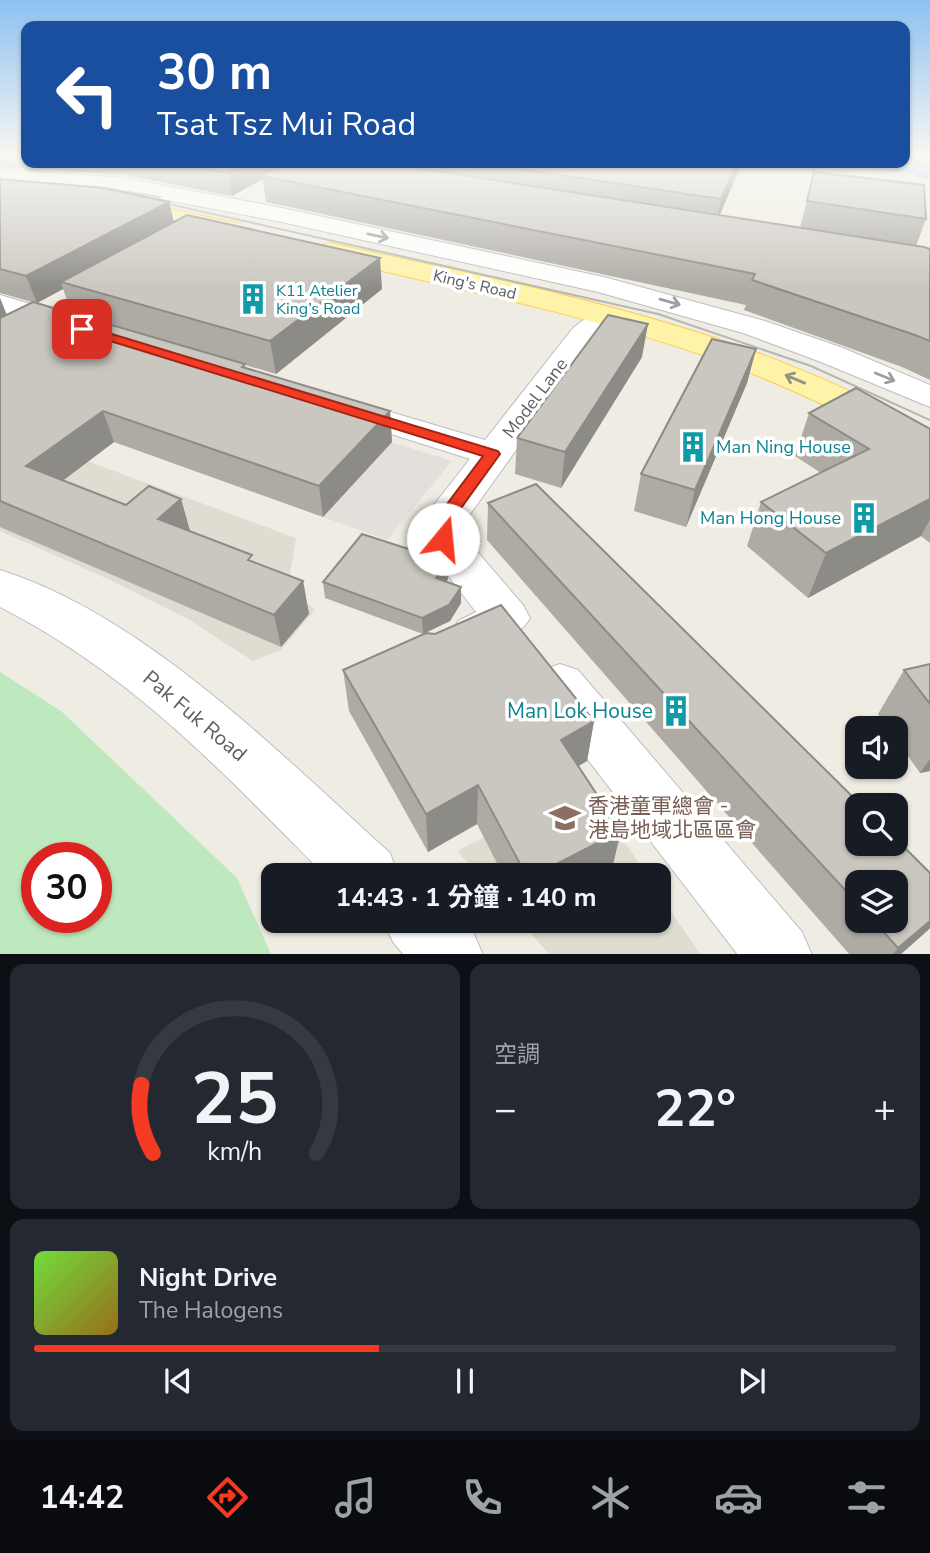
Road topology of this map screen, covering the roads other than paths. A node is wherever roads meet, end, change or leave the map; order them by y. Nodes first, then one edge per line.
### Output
1 (102, 202) edge
2 (214, 202) edge
3 (246, 202) edge
4 (239, 206) junction
5 (209, 224) junction
6 (173, 244) edge
7 (0, 303) edge
8 (54, 309) junction
9 (644, 326) junction
10 (12, 332) edge
11 (96, 333) edge
12 (307, 397) edge
13 (930, 397) edge
14 (879, 418) junction
15 (930, 429) edge
16 (930, 444) edge
17 (492, 454) junction
18 (0, 587) edge
19 (507, 618) junction
20 (435, 653) edge
21 (355, 863) edge
22 (428, 933) edge
23 (450, 954) edge
24 (779, 954) edge

1 - 5 main road, King's Road
2 - 4 street, King's Road
3 - 4 street
4 - 5 street
4 -> 13 street, King's Road
5 - 6 street
5 - 9 main road, King's Road
7 - 8 street
8 - 10 street
8 - 11 street
14 -> 9 main road, King's Road
9 - 17 street, Model Lane
12 - 17 street
14 - 15 main road
14 - 16 main road, King's Road
17 - 19 street, Model Lane
18 - 21 street, Pak Fuk Road
19 - 20 street
19 - 24 street
22 - 23 street

